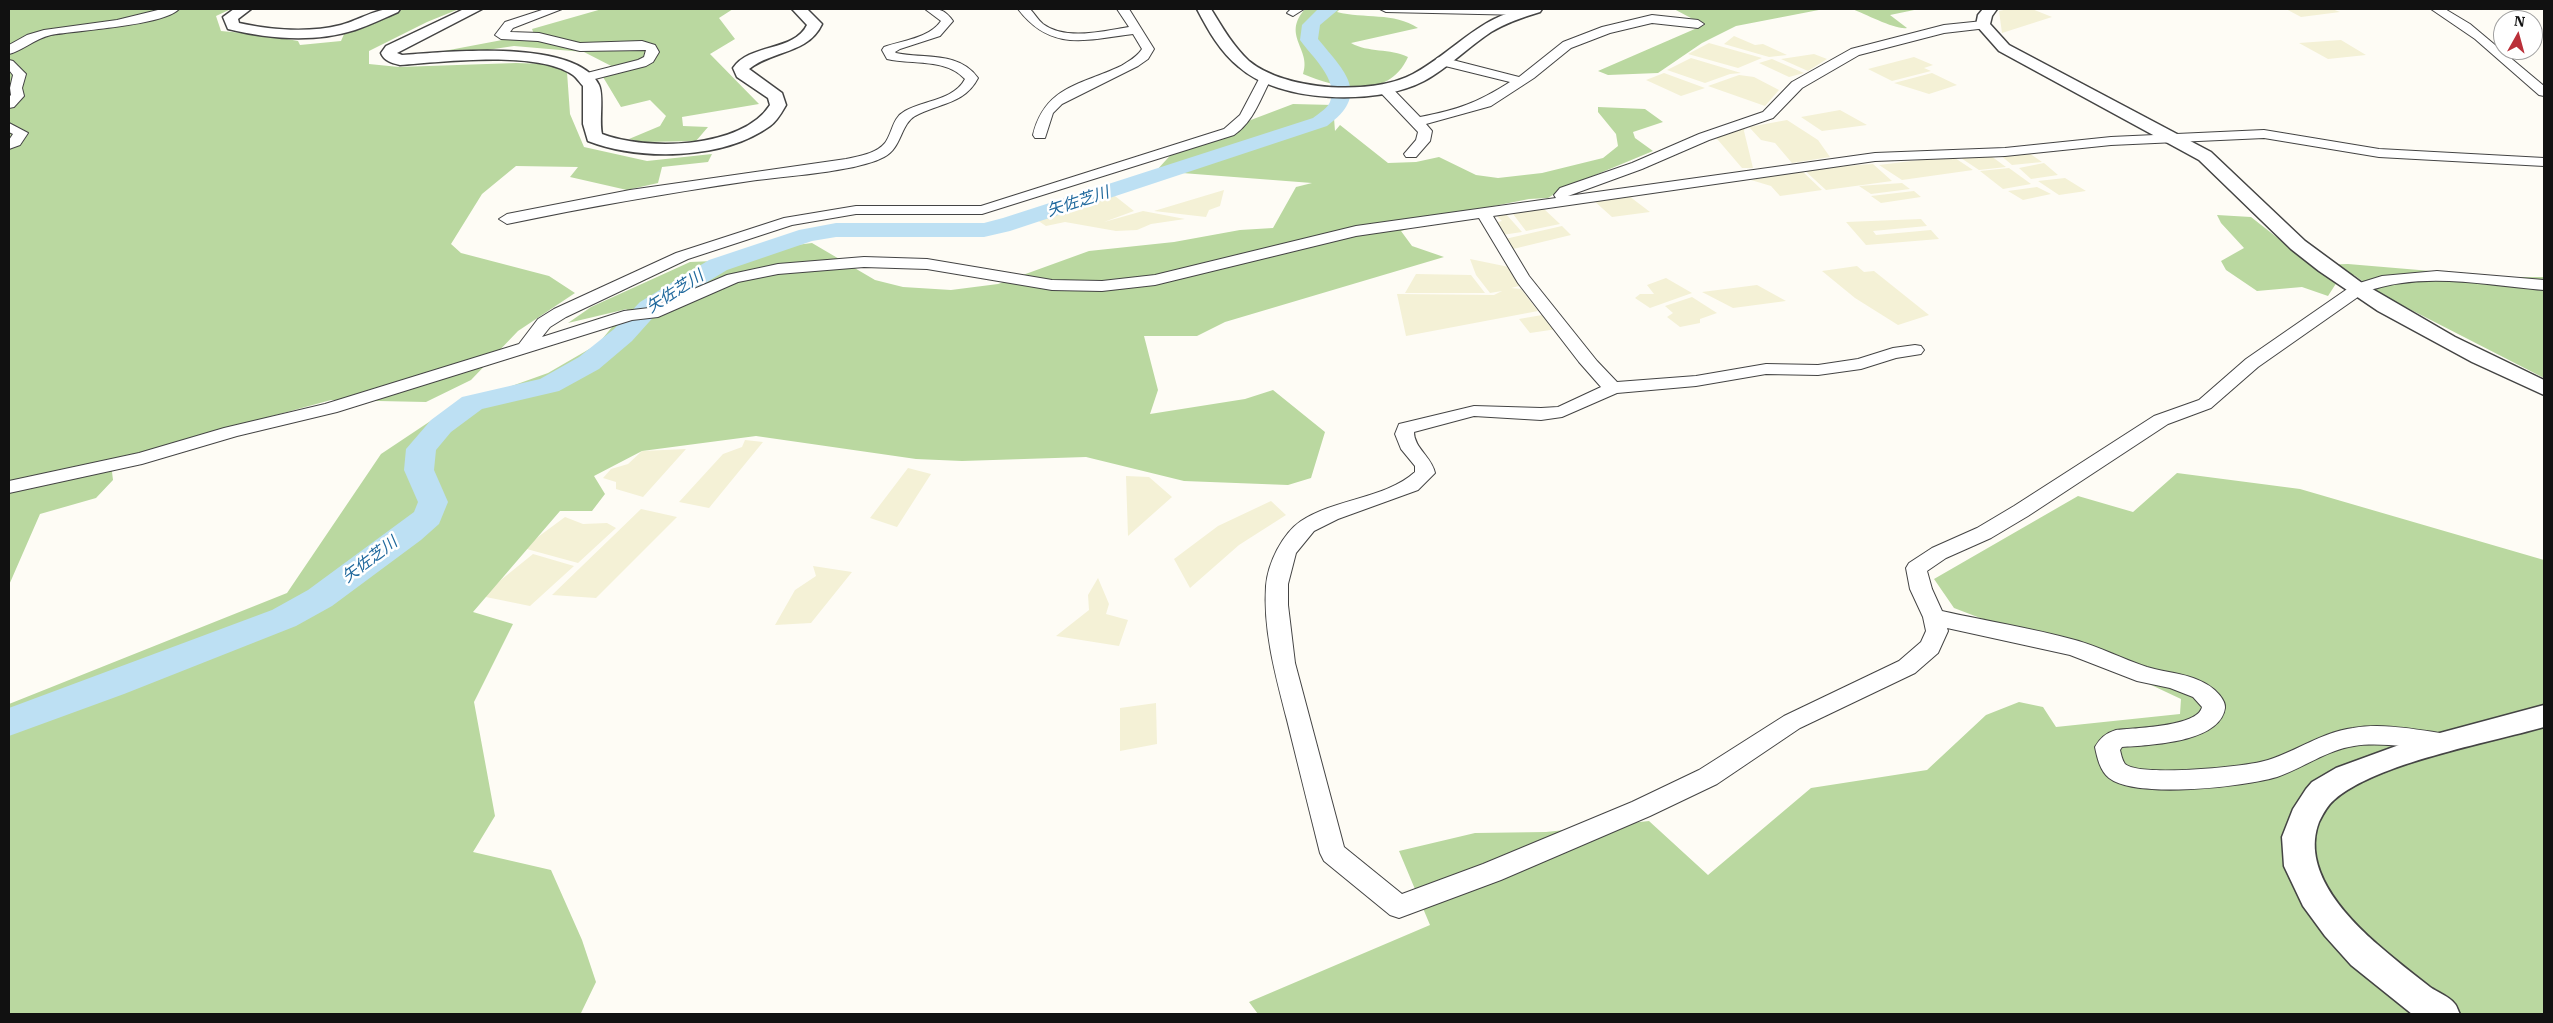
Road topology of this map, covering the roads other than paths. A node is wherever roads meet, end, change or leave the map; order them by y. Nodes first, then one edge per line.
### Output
1 (173, 9) edge
2 (244, 9) edge
3 (393, 9) edge
4 (475, 9) edge
5 (556, 9) edge
6 (799, 9) edge
7 (931, 9) edge
8 (1024, 9) edge
9 (1123, 9) edge
10 (1204, 9) edge
11 (1386, 9) edge
12 (1990, 9) edge
13 (2437, 9) edge
14 (1530, 10) edge
15 (1698, 24) dead end
16 (1982, 25) junction
17 (1135, 30) junction
18 (9, 50) edge
19 (1441, 62) junction
20 (9, 64) edge
21 (586, 77) junction
22 (1265, 79) junction
23 (1521, 81) junction
24 (1385, 89) junction
25 (2544, 92) edge
26 (9, 104) edge
27 (1417, 122) junction
28 (9, 127) edge
29 (1040, 136) dead end
30 (2176, 139) junction
31 (9, 145) edge
32 (1411, 154) dead end
33 (2544, 162) edge
34 (1561, 201) junction
35 (1486, 214) junction
36 (507, 219) dead end
37 (2544, 285) edge
38 (2358, 289) junction
39 (524, 348) junction
40 (1915, 350) dead end
41 (1613, 388) junction
42 (2544, 388) edge
43 (9, 488) edge
44 (1934, 618) junction
45 (2544, 716) edge
46 (2440, 742) junction
47 (2442, 1014) edge

1 - 18 street
2 - 3 street
4 - 21 street
5 - 21 street
6 - 21 street
7 - 36 street
8 - 17 street
9 - 17 street
10 - 22 street
11 - 14 street
12 - 16 street
13 - 25 street
14 - 19 street
15 - 23 street
16 - 30 street
16 - 34 street
17 - 29 street
19 - 23 street
19 - 24 street
20 - 26 street
22 - 24 street
22 - 39 street
23 - 27 street
24 - 27 street
27 - 32 street
28 - 31 street
30 - 33 street
30 - 34 street
30 - 38 street
34 - 35 street
35 - 39 street
35 - 41 street
37 - 38 street
38 - 42 street
38 - 44 street
39 - 43 street
40 - 41 street
41 - 44 street
44 - 46 street
45 - 46 street
46 - 47 street

